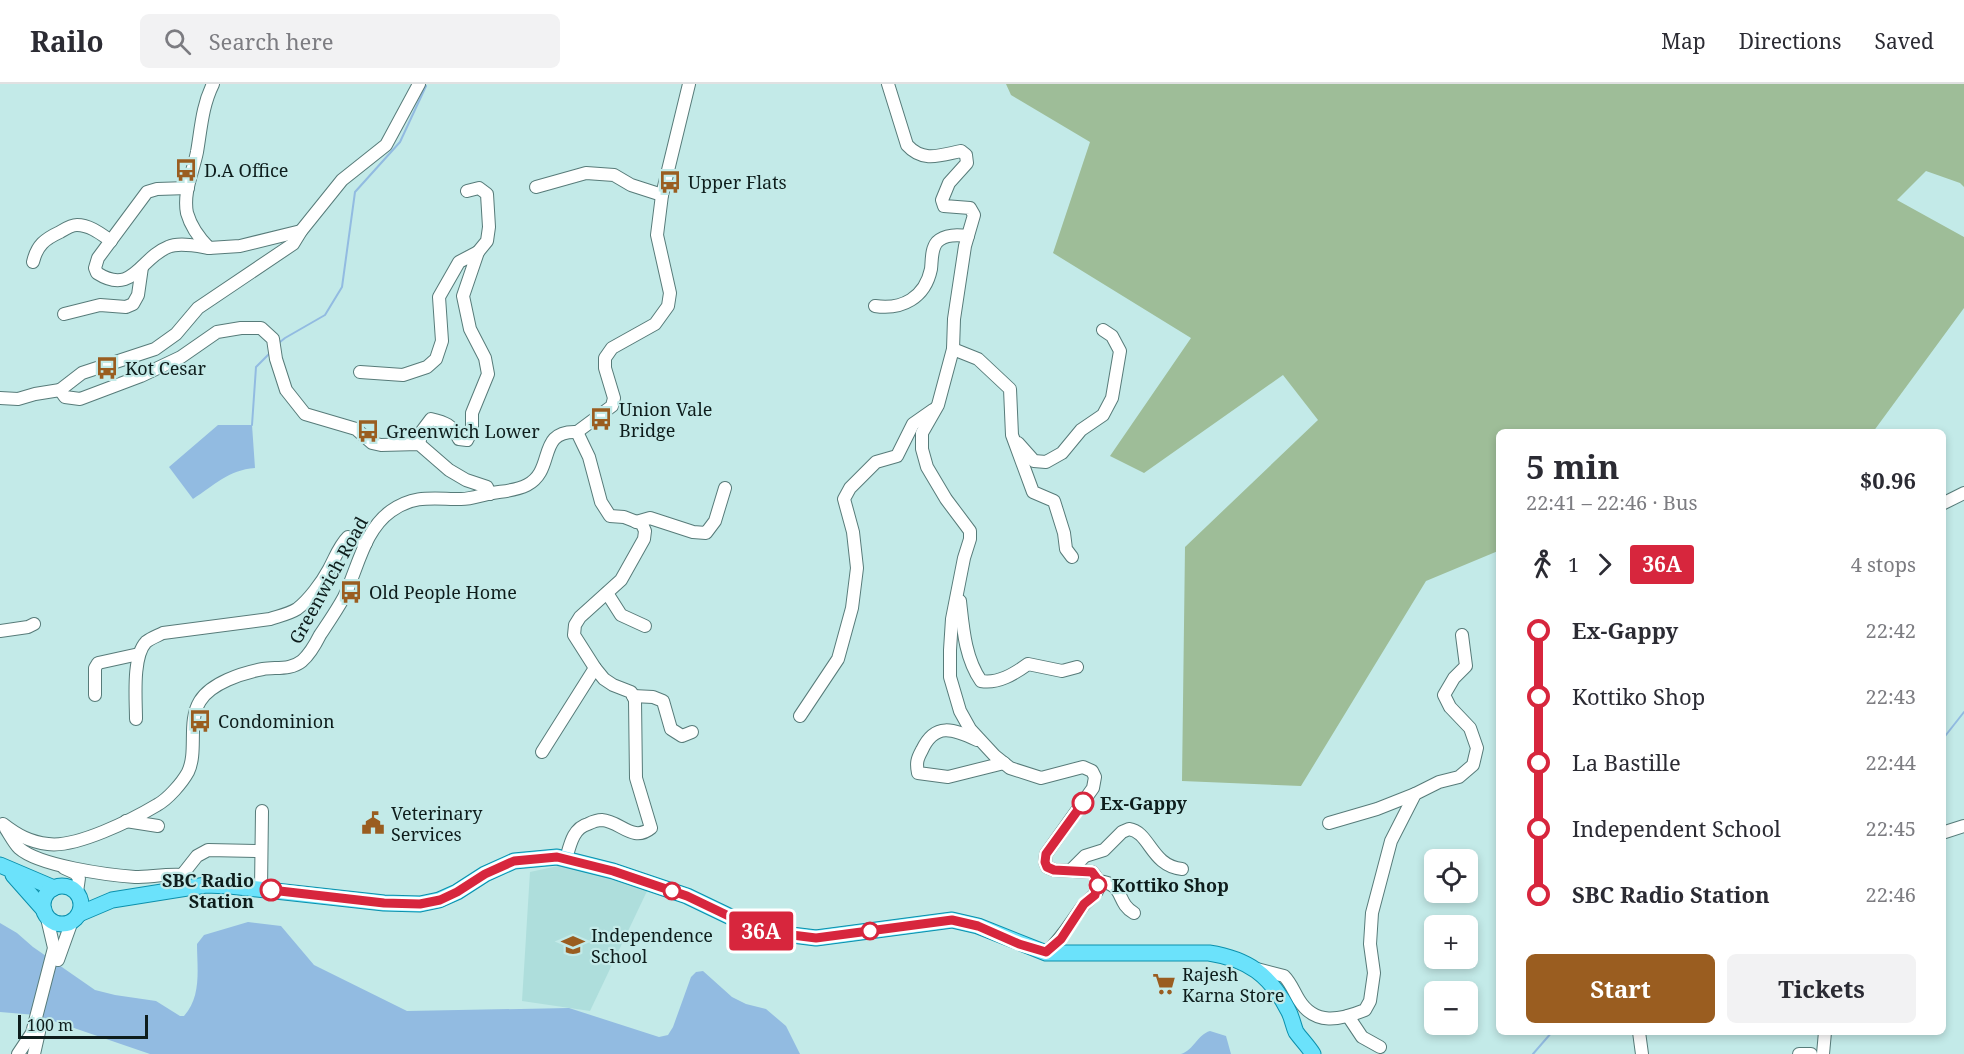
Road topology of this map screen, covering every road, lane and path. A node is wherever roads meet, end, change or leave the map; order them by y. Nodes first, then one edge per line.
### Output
1 (213, 84) edge
2 (419, 84) edge
3 (689, 84) edge
4 (888, 84) edge
5 (188, 188) junction
6 (536, 188) dead end
7 (467, 191) dead end
8 (662, 195) junction
9 (301, 231) junction
10 (968, 236) junction
11 (111, 240) junction
12 (209, 248) junction
13 (478, 252) junction
14 (33, 262) dead end
15 (142, 267) junction
16 (875, 306) dead end
17 (64, 314) dead end
18 (1103, 330) dead end
19 (953, 349) junction
20 (360, 372) dead end
21 (60, 390) junction
22 (0, 398) edge
23 (938, 405) junction
24 (577, 432) junction
25 (1012, 435) junction
26 (419, 444) junction
27 (725, 488) dead end
28 (1964, 493) edge
29 (490, 494) junction
30 (1946, 502) edge
31 (636, 522) junction
32 (366, 543) junction
33 (1072, 558) dead end
34 (607, 593) junction
35 (958, 593) junction
36 (34, 624) dead end
37 (645, 626) dead end
38 (0, 631) edge
39 (1462, 635) dead end
40 (139, 654) junction
41 (1077, 667) dead end
42 (595, 668) junction
43 (94, 695) dead end
44 (633, 696) junction
45 (800, 716) dead end
46 (136, 719) dead end
47 (692, 732) dead end
48 (980, 742) junction
49 (542, 752) dead end
50 (1004, 763) junction
51 (1415, 794) junction
52 (262, 812) dead end
53 (2, 821) edge
54 (126, 821) junction
55 (1329, 823) dead end
56 (158, 826) dead end
57 (1964, 826) edge
58 (1946, 832) edge
59 (260, 851) junction
60 (566, 859) junction
61 (60, 866) junction
62 (4, 868) edge
63 (1182, 869) dead end
64 (1071, 870) junction
65 (1098, 880) junction
66 (55, 887) junction
67 (261, 889) junction
68 (78, 894) junction
69 (112, 900) junction
70 (45, 912) junction
71 (1134, 913) dead end
72 (75, 918) junction
73 (58, 948) junction
74 (1046, 952) junction
75 (1257, 969) junction
76 (1348, 1016) junction
77 (38, 1023) junction
78 (1639, 1035) edge
79 (1825, 1035) edge
80 (1380, 1047) dead end
81 (18, 1054) edge
82 (34, 1054) edge
83 (1313, 1054) edge
84 (1642, 1054) edge
85 (1799, 1054) edge
86 (1811, 1054) edge
87 (1822, 1054) edge

1 - 5 street
2 - 9 street
3 - 8 street
4 - 10 street
5 - 11 street
5 - 12 street
6 - 8 street
7 - 13 street
8 - 24 street, Greenwich Road
9 - 12 street
9 - 21 street
10 - 16 street
10 - 19 street
11 - 14 street
11 - 15 street
12 - 15 street
13 - 20 street
13 - 26 street
15 - 17 street
18 - 25 street
19 - 23 street
19 - 25 street
21 - 22 street
21 - 26 street
23 - 35 street
23 - 45 street
24 - 29 street, Greenwich Road
24 - 31 street
25 - 33 street
26 - 29 street
27 - 31 street
28 - 30 street
29 - 32 street, Greenwich Road
31 - 34 street
32 - 40 street
32 - 54 street, Greenwich Road
34 - 37 street
34 - 42 street
35 - 41 street
35 - 48 street
36 - 38 street
39 - 51 street
40 - 43 street
40 - 46 street
42 - 44 street
42 - 49 street
44 - 47 street
44 - 60 street
48 - 50 street
48 - 50 street
50 - 64 street
51 - 55 street
51 - 76 street
52 - 59 street
53 - 54 street, Greenwich Road
53 - 61 street
54 - 56 street
57 - 58 street
59 - 61 street
59 - 67 street
60 - 67 main road
60 - 74 main road
61 - 66 street
61 - 68 street
62 - 66 main road
62 - 70 main road
63 - 64 street
64 - 65 street
65 - 71 street
65 - 74 street
66 - 68 main road
66 - 70 main road
67 - 69 main road
68 - 69 main road
68 - 72 main road
69 - 72 main road
70 - 72 main road
70 - 73 street
72 - 73 street
73 - 77 street
74 - 75 main road
75 - 76 street
75 - 83 main road
76 - 80 street
77 - 81 street
77 - 82 street
78 - 84 street
79 - 87 street
85 - 86 street

